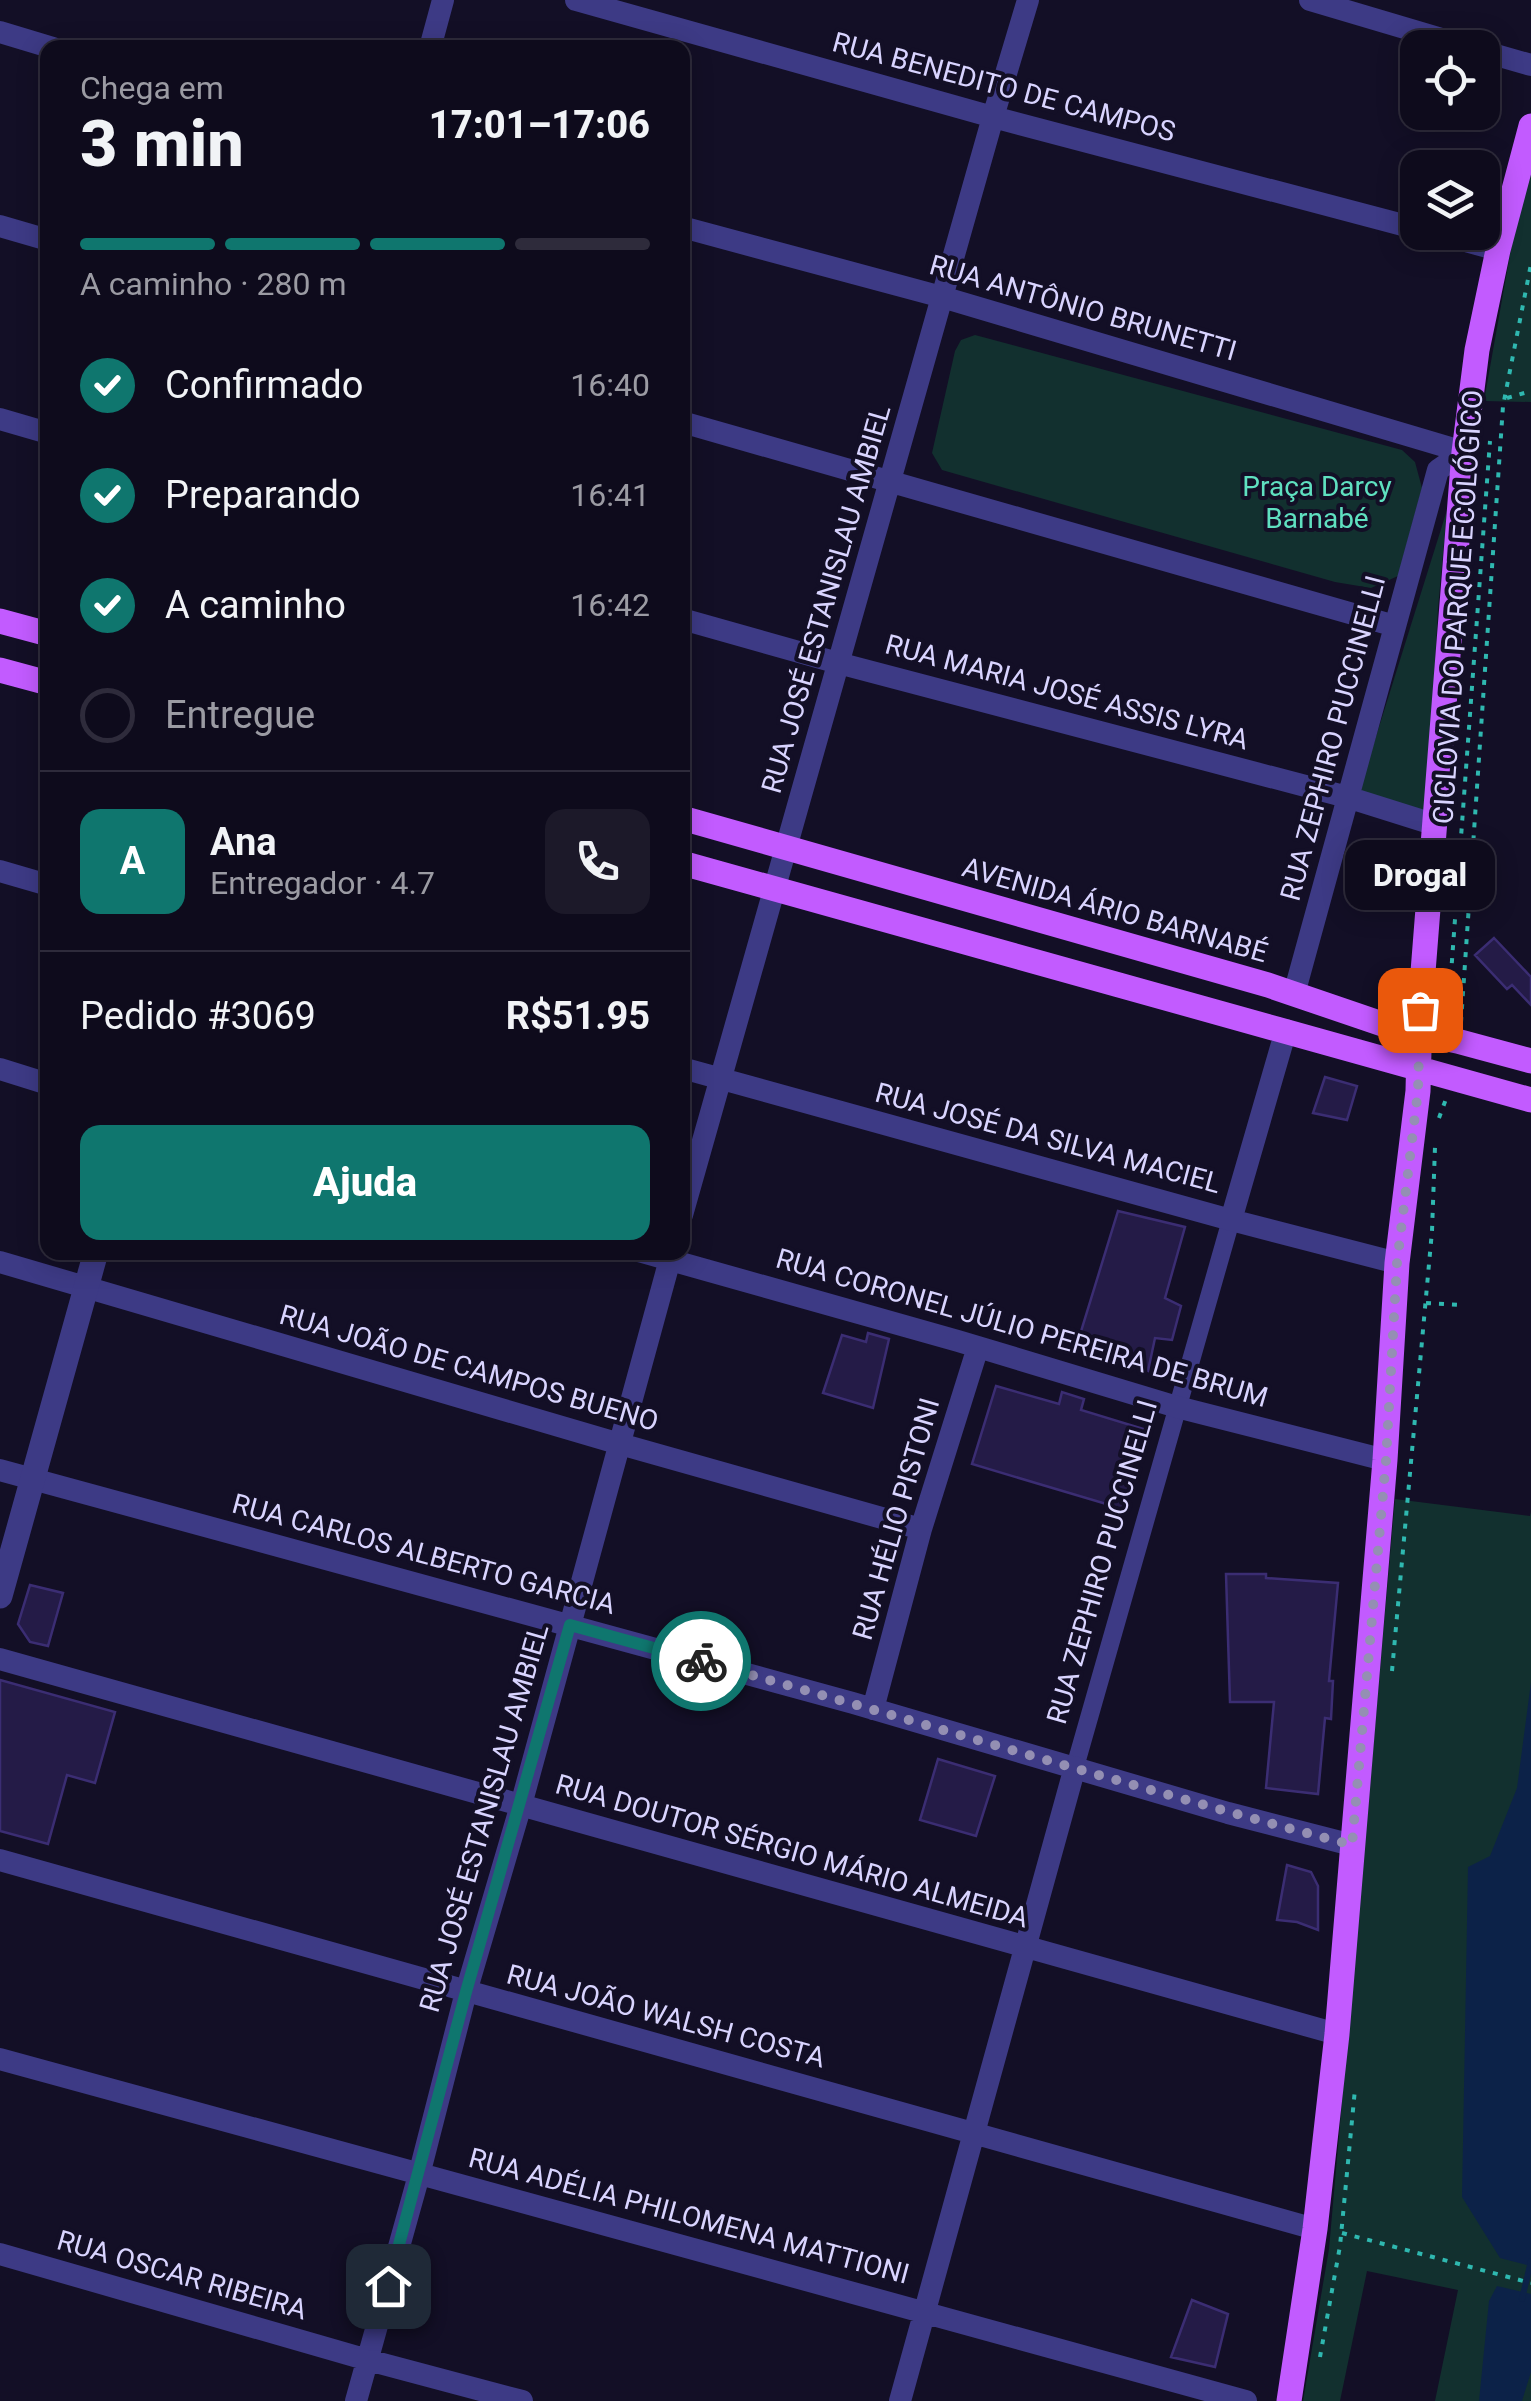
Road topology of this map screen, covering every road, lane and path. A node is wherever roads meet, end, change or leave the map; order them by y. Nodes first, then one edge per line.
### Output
1 (443, 0) edge
2 (576, 0) edge
3 (1028, 0) edge
4 (1310, 0) edge
5 (1411, 30) edge
6 (0, 32) edge
7 (432, 40) edge
8 (40, 44) edge
9 (1500, 56) edge
10 (1531, 65) edge
11 (993, 117) junction
12 (1531, 126) edge
13 (1400, 223) edge
14 (0, 226) edge
15 (690, 228) edge
16 (40, 238) edge
17 (1500, 242) edge
18 (1498, 250) edge
19 (1531, 264) edge
20 (942, 297) junction
21 (1531, 391) edge
22 (1504, 398) junction
23 (0, 419) edge
24 (690, 424) edge
25 (1491, 430) dead end
26 (40, 432) edge
27 (1464, 452) junction
28 (891, 480) junction
29 (0, 620) edge
30 (690, 621) edge
31 (1394, 626) junction
32 (40, 632) edge
33 (838, 663) junction
34 (0, 670) edge
35 (40, 681) edge
36 (1347, 797) junction
37 (690, 820) edge
38 (1436, 826) junction
39 (787, 849) junction
40 (690, 865) edge
41 (0, 870) edge
42 (40, 882) edge
43 (776, 890) junction
44 (1294, 994) junction
45 (1448, 1017) dead end
46 (1458, 1026) dead end
47 (1286, 1030) junction
48 (1419, 1034) junction
49 (1531, 1061) edge
50 (1418, 1068) junction
51 (0, 1069) edge
52 (690, 1070) edge
53 (720, 1079) junction
54 (40, 1082) edge
55 (1531, 1100) edge
56 (690, 1186) edge
57 (1231, 1220) junction
58 (94, 1260) edge
59 (670, 1260) edge
60 (684, 1260) edge
61 (0, 1262) edge
62 (1397, 1263) junction
63 (86, 1288) junction
64 (1426, 1303) dead end
65 (1463, 1305) dead end
66 (978, 1347) junction
67 (1177, 1406) junction
68 (620, 1444) junction
69 (1386, 1460) junction
70 (0, 1470) edge
71 (33, 1479) junction
72 (921, 1529) junction
73 (0, 1596) edge
74 (570, 1625) junction
75 (0, 1658) edge
76 (874, 1708) junction
77 (1074, 1768) junction
78 (520, 1804) junction
79 (1352, 1845) junction
80 (0, 1860) edge
81 (1024, 1948) junction
82 (466, 1992) junction
83 (1337, 2034) junction
84 (0, 2060) edge
85 (974, 2133) junction
86 (419, 2175) junction
87 (1328, 2231) junction
88 (0, 2254) edge
89 (1531, 2284) edge
90 (926, 2310) junction
91 (368, 2360) junction
92 (356, 2401) edge
93 (522, 2401) edge
94 (900, 2401) edge
95 (1246, 2401) edge
96 (1289, 2401) edge

1 - 7 street
2 - 11 street, RUA BENEDITO DE CAMPOS
3 - 11 street, RUA JOSÉ ESTANISLAU AMBIEL
4 - 5 street
6 - 8 street
9 - 10 street
11 - 13 street, RUA BENEDITO DE CAMPOS
11 - 20 street, RUA JOSÉ ESTANISLAU AMBIEL
12 - 17 main road
14 - 16 street
15 - 20 street, RUA ANTÔNIO BRUNETTI
18 - 27 main road
19 - 22 path
20 - 27 street, RUA ANTÔNIO BRUNETTI
20 - 28 street, RUA JOSÉ ESTANISLAU AMBIEL
21 - 22 path
22 - 46 path
23 - 26 street
24 - 28 street
25 - 45 path, CICLOVIA DO PARQUE ECOLÓGICO
27 - 31 street, RUA ZEPHIRO PUCCINELLI
27 - 38 main road
28 - 31 street
28 - 33 street, RUA JOSÉ ESTANISLAU AMBIEL
29 - 32 main road
30 - 33 street, RUA MARIA JOSÉ ASSIS LYRA
31 - 36 street, RUA ZEPHIRO PUCCINELLI
33 - 36 street, RUA MARIA JOSÉ ASSIS LYRA
33 - 39 street, RUA JOSÉ ESTANISLAU AMBIEL
34 - 35 main road
36 - 38 street, RUA MARIA JOSÉ ASSIS LYRA
36 - 44 street, RUA ZEPHIRO PUCCINELLI
37 - 39 main road, AVENIDA ÁRIO BARNABÉ
38 - 48 main road
39 - 43 street, RUA JOSÉ ESTANISLAU AMBIEL
39 - 44 main road, AVENIDA ÁRIO BARNABÉ
40 - 43 main road
41 - 42 street
43 - 47 main road
43 - 53 street, RUA JOSÉ ESTANISLAU AMBIEL
44 - 48 main road, AVENIDA ÁRIO BARNABÉ
47 - 50 main road
47 - 57 street, RUA ZEPHIRO PUCCINELLI
48 - 49 main road, AVENIDA ÁRIO BARNABÉ
48 - 50 main road
50 - 55 main road
50 - 62 main road
51 - 54 street
52 - 53 street, RUA JOSÉ DA SILVA MACIEL
53 - 56 street, RUA JOSÉ ESTANISLAU AMBIEL
53 - 57 street, RUA JOSÉ DA SILVA MACIEL
57 - 62 street, RUA JOSÉ DA SILVA MACIEL
57 - 67 street, RUA ZEPHIRO PUCCINELLI
58 - 63 street
59 - 68 street, RUA JOSÉ ESTANISLAU AMBIEL
60 - 66 street, RUA CORONEL JÚLIO PEREIRA DE BRUM
61 - 63 street, RUA JOÃO DE CAMPOS BUENO
62 - 69 main road
63 - 68 street, RUA JOÃO DE CAMPOS BUENO
63 - 71 street
64 - 65 path
66 - 67 street, RUA CORONEL JÚLIO PEREIRA DE BRUM
66 - 72 street, RUA HÉLIO PISTONI
67 - 69 street, RUA CORONEL JÚLIO PEREIRA DE BRUM
67 - 77 street, RUA ZEPHIRO PUCCINELLI
68 - 72 street, RUA JOÃO DE CAMPOS BUENO
68 - 74 street, RUA JOSÉ ESTANISLAU AMBIEL
69 - 79 main road
70 - 71 street, RUA CARLOS ALBERTO GARCIA
71 - 73 street
71 - 74 street, RUA CARLOS ALBERTO GARCIA
72 - 76 street, RUA HÉLIO PISTONI
74 - 76 street, RUA CARLOS ALBERTO GARCIA
74 - 78 street, RUA JOSÉ ESTANISLAU AMBIEL
75 - 78 street, RUA DOUTOR SÉRGIO MÁRIO ALMEIDA
76 - 77 street, RUA CARLOS ALBERTO GARCIA
77 - 79 street, RUA CARLOS ALBERTO GARCIA
77 - 81 street, RUA ZEPHIRO PUCCINELLI
78 - 81 street, RUA DOUTOR SÉRGIO MÁRIO ALMEIDA
78 - 82 street, RUA JOSÉ ESTANISLAU AMBIEL
79 - 83 main road
80 - 82 street, RUA JOÃO WALSH COSTA
81 - 83 street, RUA DOUTOR SÉRGIO MÁRIO ALMEIDA
81 - 85 street, RUA ZEPHIRO PUCCINELLI
82 - 85 street, RUA JOÃO WALSH COSTA
82 - 86 street, RUA JOSÉ ESTANISLAU AMBIEL
83 - 87 main road
84 - 86 street, RUA ADÉLIA PHILOMENA MATTIONI
85 - 87 street, RUA JOÃO WALSH COSTA
85 - 90 street, RUA ZEPHIRO PUCCINELLI
86 - 90 street, RUA ADÉLIA PHILOMENA MATTIONI
86 - 91 street, RUA JOSÉ ESTANISLAU AMBIEL
87 - 89 path
87 - 96 main road
88 - 91 street, RUA OSCAR RIBEIRA
90 - 94 street, RUA ZEPHIRO PUCCINELLI
90 - 95 street, RUA ADÉLIA PHILOMENA MATTIONI
91 - 92 street, RUA JOSÉ ESTANISLAU AMBIEL
91 - 93 street, RUA OSCAR RIBEIRA

